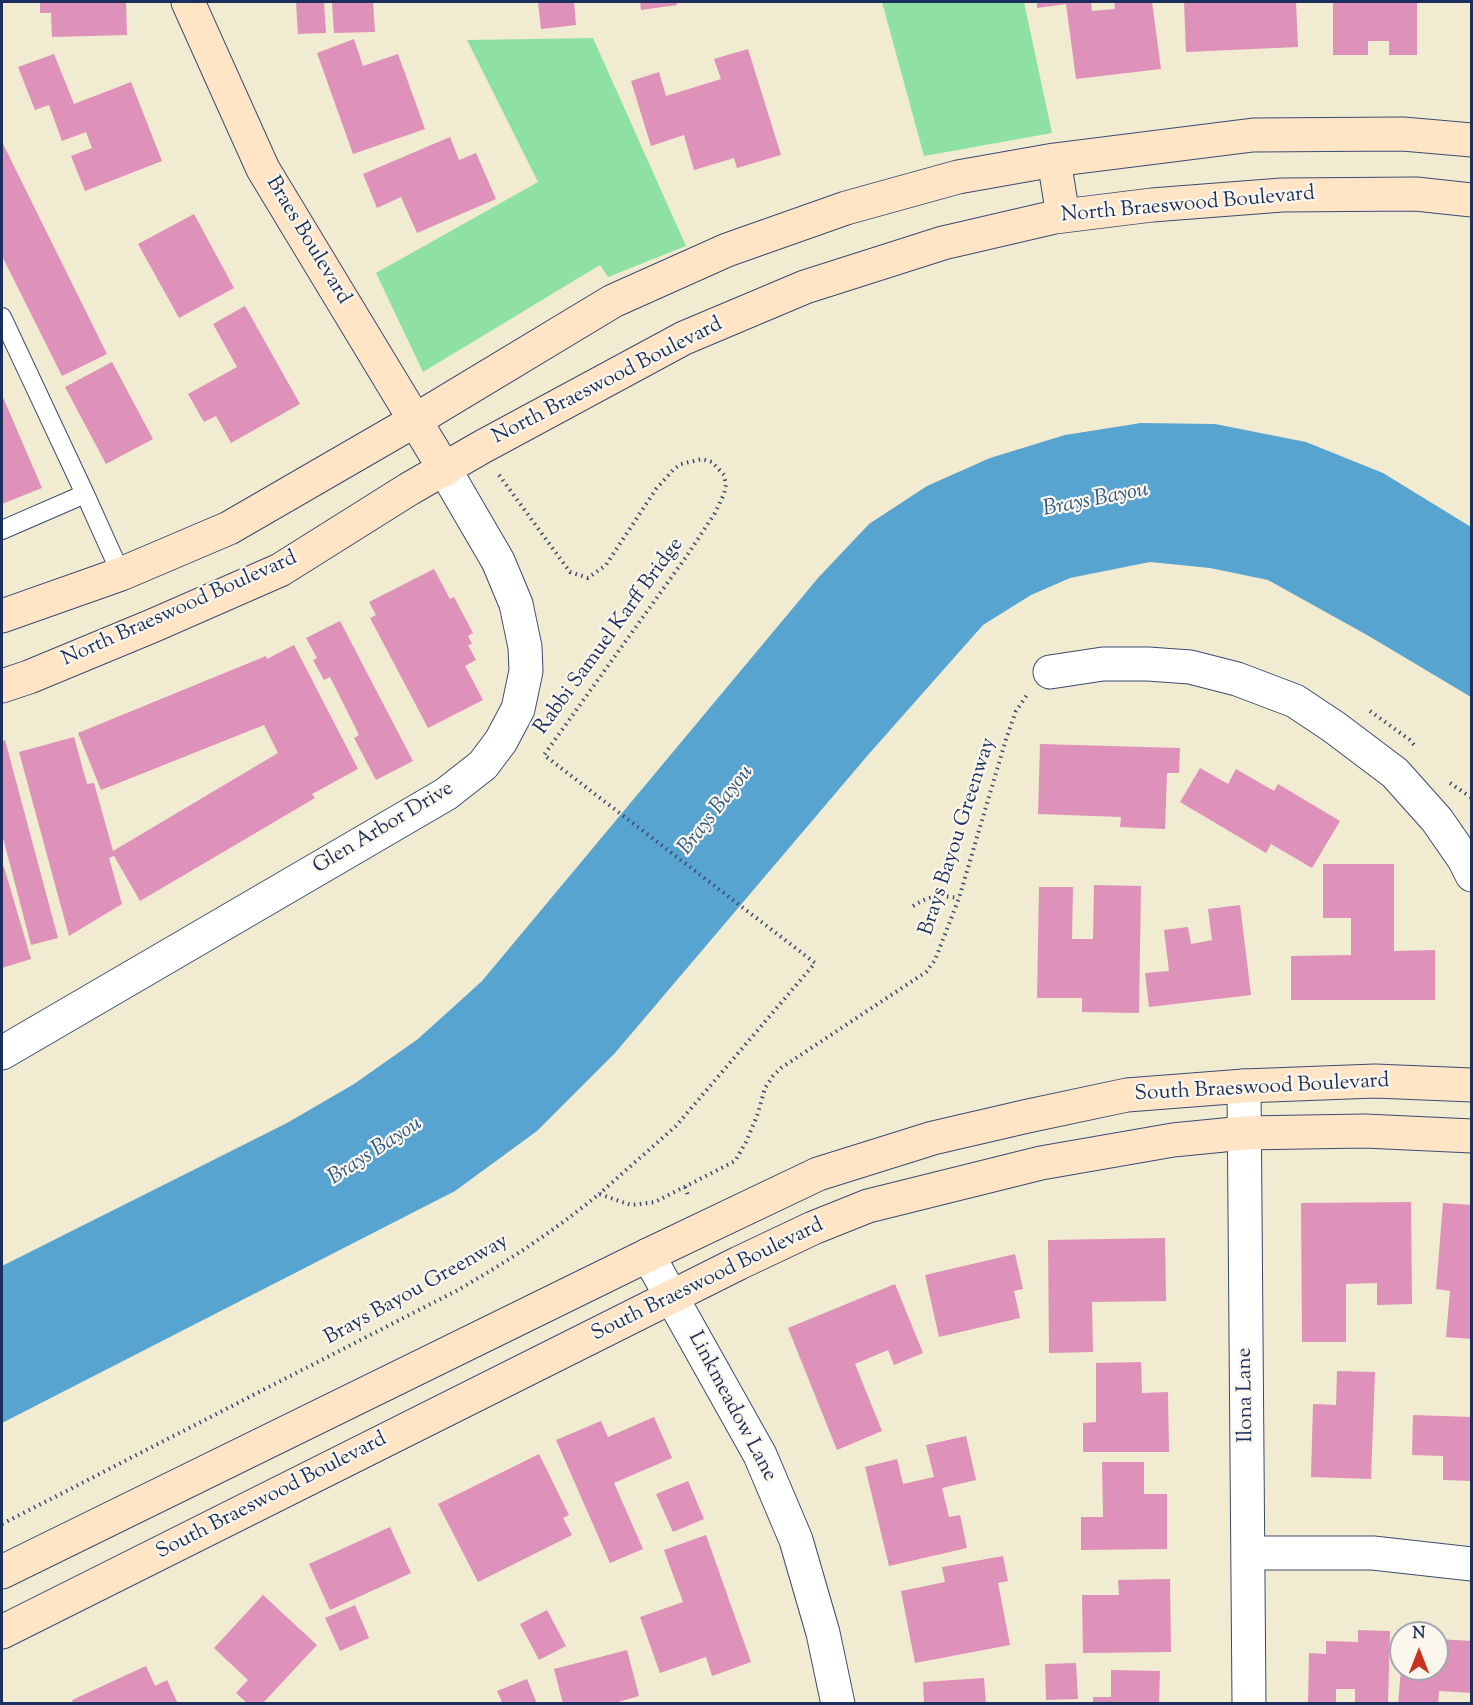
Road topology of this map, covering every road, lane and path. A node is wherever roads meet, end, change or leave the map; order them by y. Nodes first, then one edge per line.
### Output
1 (188, 2) edge
2 (1472, 140) edge
3 (1054, 160) junction
4 (1472, 200) edge
5 (1063, 216) junction
6 (2, 317) edge
7 (414, 421) junction
8 (445, 470) junction
9 (498, 474) dead end
10 (85, 494) junction
11 (2, 530) edge
12 (121, 574) junction
13 (2, 616) edge
14 (1050, 672) joint
15 (2, 686) edge
16 (1360, 705) dead end
17 (1416, 748) dead end
18 (1443, 777) dead end
19 (1472, 798) edge
20 (1472, 875) edge
21 (959, 898) junction
22 (913, 906) dead end
23 (2, 1053) edge
24 (1472, 1085) edge
25 (1244, 1086) junction
26 (1244, 1133) junction
27 (1472, 1136) edge
28 (685, 1187) junction
29 (599, 1194) junction
30 (688, 1195) dead end
31 (648, 1255) junction
32 (672, 1298) junction
33 (2, 1524) edge
34 (1248, 1553) junction
35 (1472, 1564) edge
36 (2, 1572) edge
37 (2, 1632) edge
38 (837, 1704) edge
39 (1250, 1704) edge

1 - 7 main road, Braes Boulevard
2 - 3 main road
3 - 5 main road
3 - 7 main road
4 - 5 main road, North Braeswood Boulevard
5 - 8 main road, North Braeswood Boulevard
6 - 10 lane
7 - 8 main road, Braes Boulevard
7 - 12 main road
8 - 15 main road, North Braeswood Boulevard
8 - 23 street, Glen Arbor Drive
9 - 29 path, Rabbi Samuel Karff Bridge
10 - 11 lane
10 - 12 lane
12 - 13 main road
14 - 20 street
14 - 21 path, Brays Bayou Greenway
16 - 17 path
18 - 19 path
21 - 22 path
21 - 28 path, Brays Bayou Greenway
24 - 25 main road, South Braeswood Boulevard
25 - 26 street, Ilona Lane
25 - 31 main road, South Braeswood Boulevard
26 - 27 main road, South Braeswood Boulevard
26 - 32 main road, South Braeswood Boulevard
26 - 34 street, Ilona Lane
28 - 29 path, Brays Bayou Greenway
28 - 30 path
29 - 33 path, Brays Bayou Greenway
31 - 32 street, Linkmeadow Lane
31 - 36 main road, South Braeswood Boulevard
32 - 37 main road, South Braeswood Boulevard
32 - 38 street, Linkmeadow Lane
34 - 35 street
34 - 39 street, Ilona Lane

